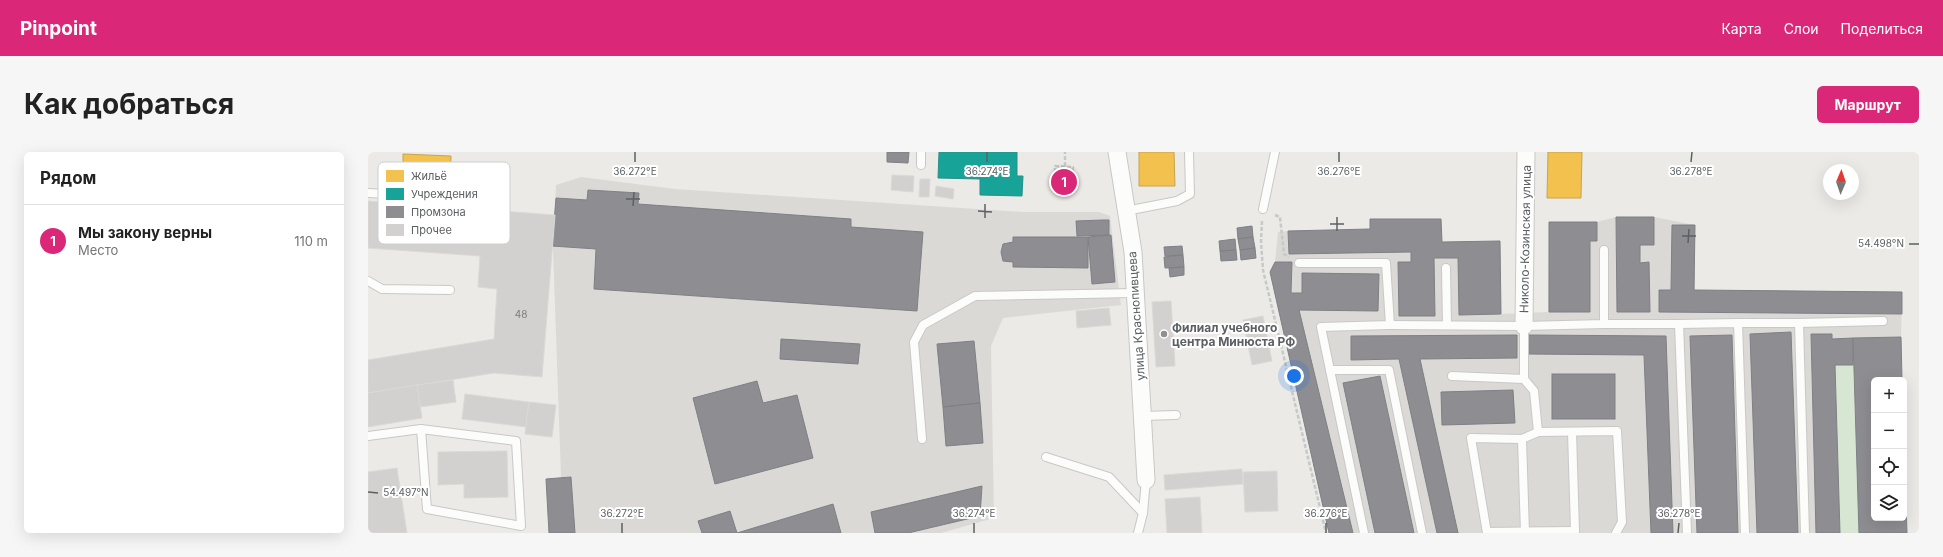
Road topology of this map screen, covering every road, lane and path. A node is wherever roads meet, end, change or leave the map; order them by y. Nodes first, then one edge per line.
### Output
1 (921, 152) edge
2 (1065, 152) edge
3 (1117, 152) edge
4 (1189, 152) edge
5 (1276, 152) edge
6 (1526, 152) edge
7 (921, 165) dead end
8 (1065, 166) junction
9 (368, 193) edge
10 (378, 193) edge
11 (1263, 209) joint
12 (1126, 211) junction
13 (1280, 217) dead end
14 (1604, 250) dead end
15 (1299, 263) joint
16 (1446, 268) dead end
17 (368, 281) edge
18 (450, 290) dead end
19 (1135, 293) junction
20 (1883, 321) dead end
21 (1738, 323) junction
22 (1799, 323) junction
23 (1604, 324) junction
24 (1679, 324) junction
25 (1390, 325) junction
26 (1447, 325) junction
27 (1524, 326) junction
28 (1330, 370) junction
29 (1452, 376) dead end
30 (1524, 379) junction
31 (1176, 415) dead end
32 (1142, 416) junction
33 (421, 429) junction
34 (1538, 432) junction
35 (1572, 432) junction
36 (368, 436) edge
37 (922, 439) dead end
38 (1522, 439) junction
39 (1046, 457) dead end
40 (1146, 480) joint
41 (1143, 513) junction
42 (1487, 532) edge
43 (1575, 532) edge
44 (1138, 533) edge
45 (1326, 533) edge
46 (1364, 533) edge
47 (1422, 533) edge
48 (1525, 533) edge
49 (1616, 533) edge
50 (1687, 533) edge
51 (1745, 533) edge
52 (1805, 533) edge

1 - 7 lane
2 - 8 path
3 - 12 street, улица Краснопивцева
4 - 12 lane
5 - 11 lane
6 - 27 street, Николо-Козинская улица
8 - 8 path
9 - 10 lane
11 - 45 path
12 - 19 street, улица Краснопивцева
13 - 15 path
14 - 23 lane
15 - 25 lane
16 - 26 lane
17 - 18 lane
19 - 32 street, улица Краснопивцева
19 - 37 lane
20 - 22 lane
21 - 22 lane
21 - 24 lane
21 - 51 lane
22 - 52 lane
23 - 24 lane
23 - 27 lane
24 - 50 lane
25 - 26 lane
25 - 28 lane
26 - 27 lane
27 - 30 lane
28 - 46 lane
28 - 47 lane
29 - 30 lane
30 - 34 lane
31 - 32 lane
32 - 40 street, улица Краснопивцева
33 - 33 lane
33 - 36 lane
34 - 35 lane
34 - 38 lane
35 - 43 lane
35 - 49 lane
38 - 42 lane
38 - 48 lane
39 - 41 lane
40 - 41 lane
41 - 44 lane
42 - 48 lane
43 - 48 lane

